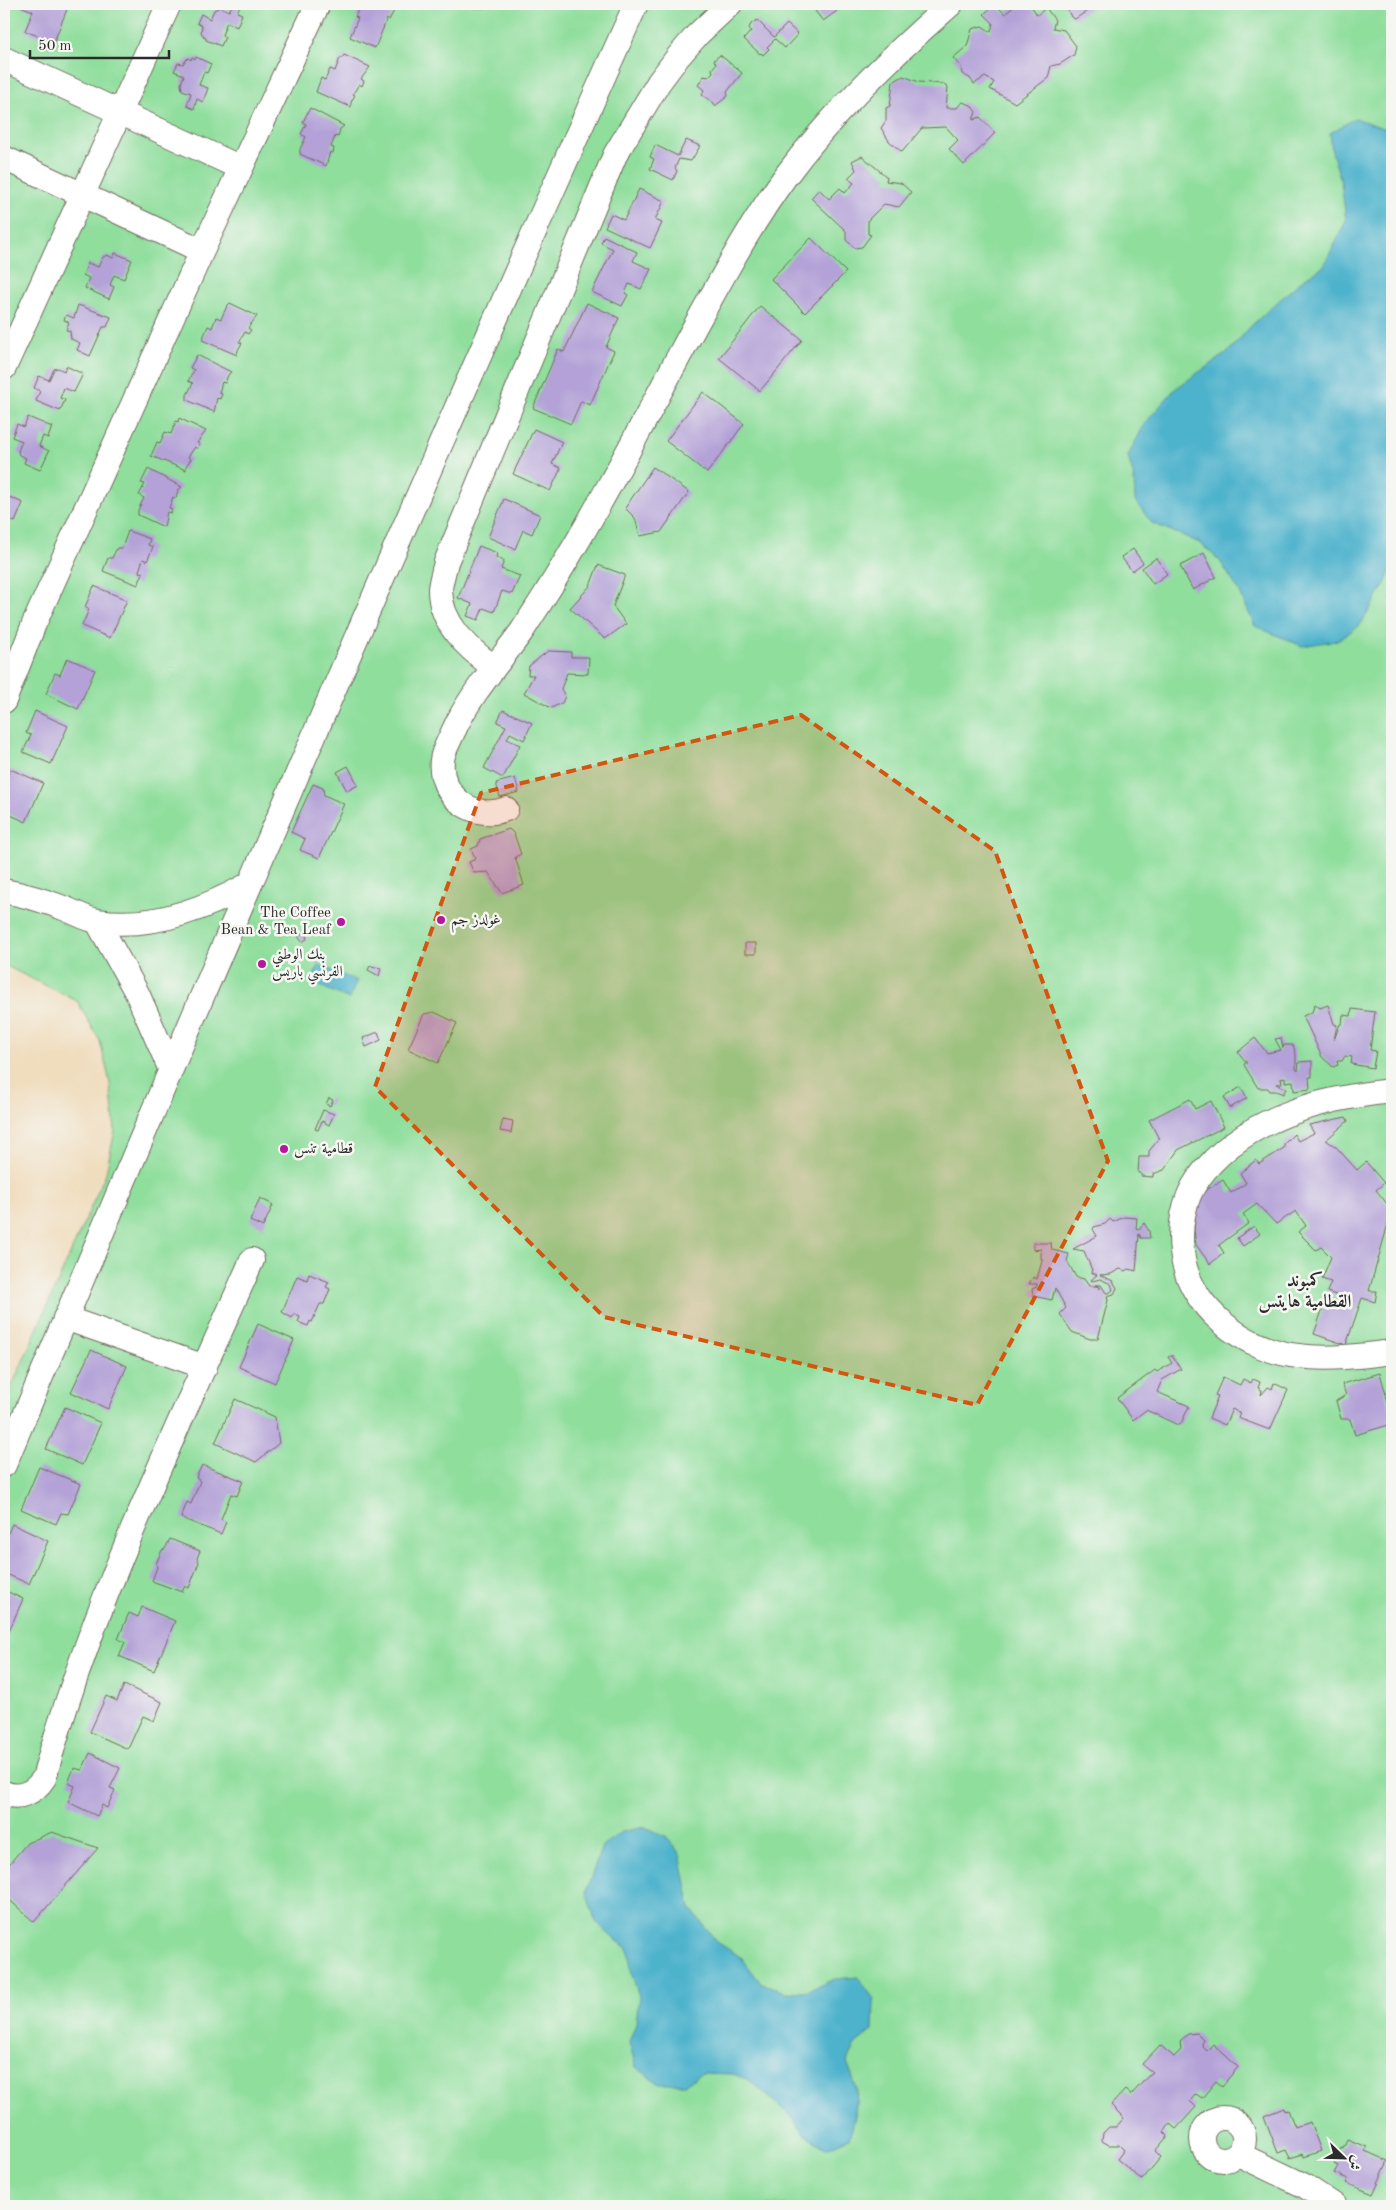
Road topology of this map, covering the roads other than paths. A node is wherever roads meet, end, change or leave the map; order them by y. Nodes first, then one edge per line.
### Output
1 (169, 4) edge
2 (318, 4) edge
3 (636, 4) edge
4 (730, 4) edge
5 (951, 4) edge
6 (4, 59) edge
7 (121, 113) junction
8 (4, 158) edge
9 (241, 168) junction
10 (83, 194) junction
11 (202, 251) junction
12 (4, 368) edge
13 (493, 667) junction
14 (4, 701) edge
15 (506, 809) dead end
16 (248, 885) junction
17 (4, 891) edge
18 (97, 921) junction
19 (170, 1068) junction
20 (1392, 1091) edge
21 (252, 1260) dead end
22 (66, 1318) junction
23 (1392, 1352) edge
24 (204, 1367) junction
25 (4, 1465) edge
26 (4, 1793) edge
27 (1238, 2154) dead end
28 (1335, 2206) edge

1 - 7 street
2 - 9 street
3 - 16 street
4 - 13 street
5 - 13 street
6 - 7 street
7 - 9 street
7 - 10 street
8 - 10 street
9 - 11 street
10 - 11 street
10 - 12 street
11 - 14 street
13 - 15 street
16 - 18 street
16 - 19 street
17 - 18 street
18 - 19 street
19 - 22 street
20 - 23 street
21 - 24 street
22 - 24 street
22 - 25 street
24 - 26 street
27 - 28 street

